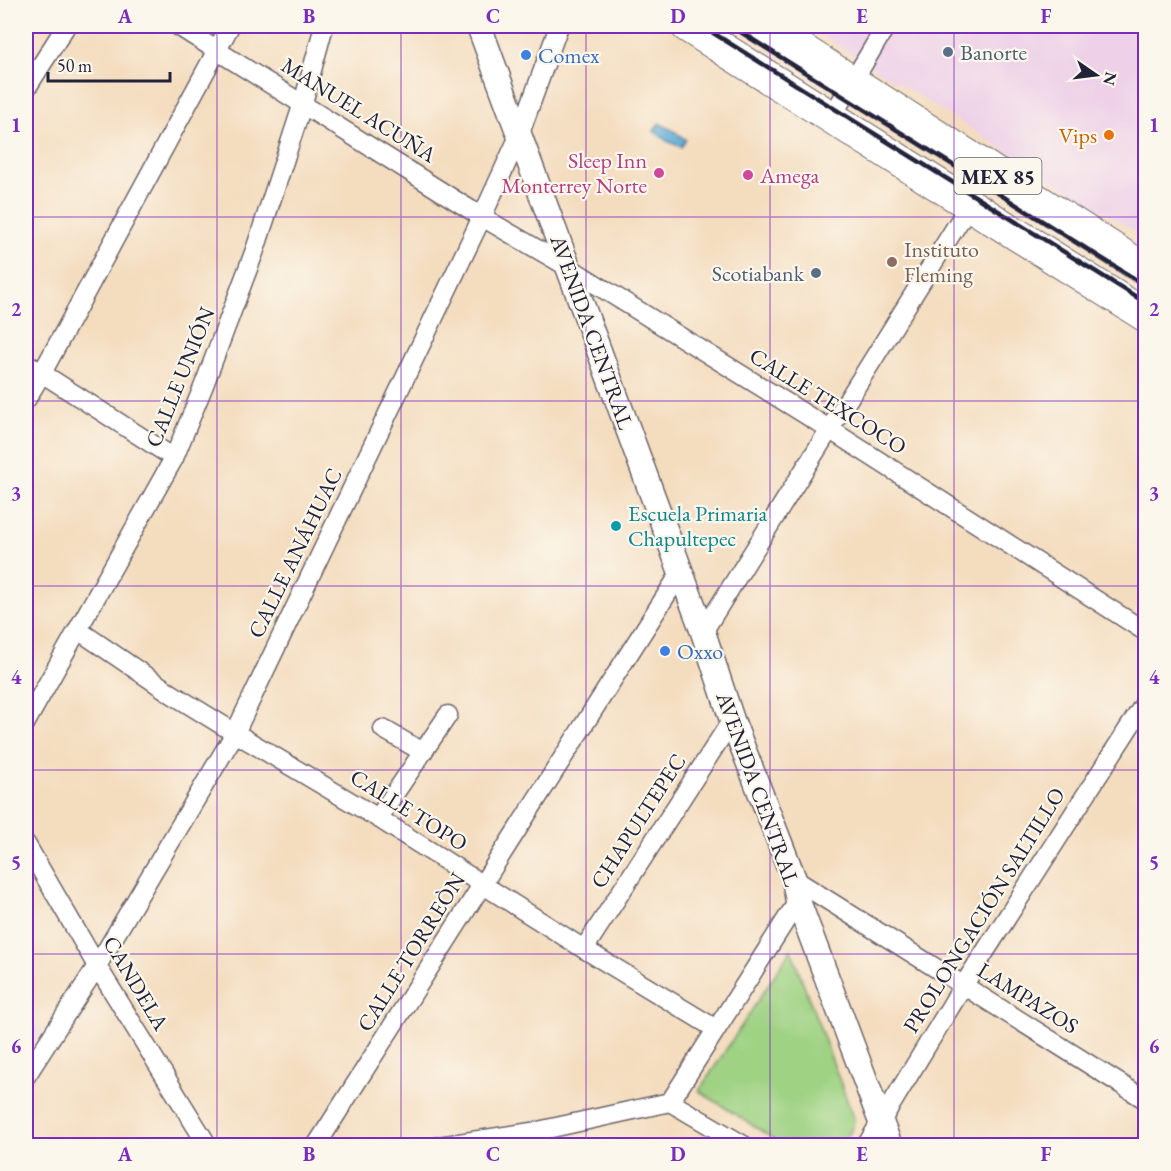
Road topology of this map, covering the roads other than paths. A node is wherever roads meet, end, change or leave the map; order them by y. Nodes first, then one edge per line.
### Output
1 (66, 26) edge
2 (178, 26) edge
3 (230, 26) edge
4 (324, 26) edge
5 (479, 26) edge
6 (559, 26) edge
7 (687, 26) edge
8 (765, 26) edge
9 (886, 26) edge
10 (216, 49) junction
11 (852, 82) junction
12 (26, 89) edge
13 (303, 103) junction
14 (831, 118) junction
15 (519, 136) junction
16 (970, 204) junction
17 (482, 217) junction
18 (568, 267) junction
19 (1146, 270) edge
20 (1146, 316) edge
21 (26, 363) edge
22 (42, 373) junction
23 (26, 400) edge
24 (829, 429) junction
25 (174, 458) junction
26 (681, 572) junction
27 (78, 630) junction
28 (703, 632) junction
29 (1146, 632) edge
30 (1146, 701) edge
31 (448, 715) dead end
32 (732, 720) junction
33 (26, 722) edge
34 (383, 729) dead end
35 (235, 733) junction
36 (423, 752) junction
37 (378, 818) junction
38 (26, 844) edge
39 (482, 885) junction
40 (796, 890) junction
41 (584, 949) junction
42 (97, 966) junction
43 (963, 986) junction
44 (716, 1029) junction
45 (26, 1076) edge
46 (1146, 1100) edge
47 (670, 1102) junction
48 (881, 1120) junction
49 (534, 1138) edge
50 (208, 1146) edge
51 (316, 1146) edge
52 (439, 1146) edge
53 (744, 1146) edge
54 (866, 1146) edge
55 (890, 1146) edge

1 - 12 street
2 - 10 street, MANUEL ACUÑA
3 - 10 street
4 - 13 street, CALLE UNIÓN
5 - 15 street, AVENIDA CENTRAL
6 - 15 street, CALLE ANÁHUAC
7 - 14 highway, MEX 85
8 - 11 highway, MEX 85
9 - 11 street
10 - 13 street, MANUEL ACUÑA
10 - 22 street
11 - 14 street
11 - 19 highway, MEX 85
13 - 17 street, MANUEL ACUÑA
13 - 25 street, CALLE UNIÓN
14 - 16 highway, MEX 85
15 - 17 street, CALLE ANÁHUAC
15 - 18 street, AVENIDA CENTRAL
16 - 20 highway, MEX 85
16 - 24 street
17 - 18 street, CALLE TEXCOCO
17 - 35 street, CALLE ANÁHUAC
18 - 24 street, CALLE TEXCOCO
18 - 26 street, AVENIDA CENTRAL
21 - 22 street
22 - 23 street
22 - 25 street
24 - 28 street
24 - 29 street, CALLE TEXCOCO
25 - 27 street, CALLE UNIÓN
26 - 28 street, AVENIDA CENTRAL
26 - 39 street, CALLE TORREÒN
27 - 33 street, CALLE UNIÓN
27 - 35 street, CALLE TOPO
28 - 32 street, AVENIDA CENTRAL
30 - 43 street, PROLONGACIÓN SALTILLO
31 - 36 street
32 - 40 street, AVENIDA CENTRAL
32 - 41 street, CHAPULTEPEC
34 - 36 street
35 - 37 street, CALLE TOPO
35 - 42 street, CALLE ANÁHUAC
36 - 37 street
37 - 39 street, CALLE TOPO
38 - 42 street, CANDELA
39 - 41 street, CALLE TOPO
39 - 51 street, CALLE TORREÒN
40 - 43 street, LAMPAZOS
40 - 44 street
40 - 48 street, AVENIDA CENTRAL
41 - 44 street, CALLE TOPO
42 - 45 street, CALLE ANÁHUAC
42 - 50 street, CANDELA
43 - 46 street, LAMPAZOS
43 - 48 street, PROLONGACIÓN SALTILLO
44 - 47 street
47 - 49 street
47 - 53 street
48 - 54 street, PROLONGACIÓN SALTILLO
48 - 55 street, AVENIDA CENTRAL
49 - 52 street

